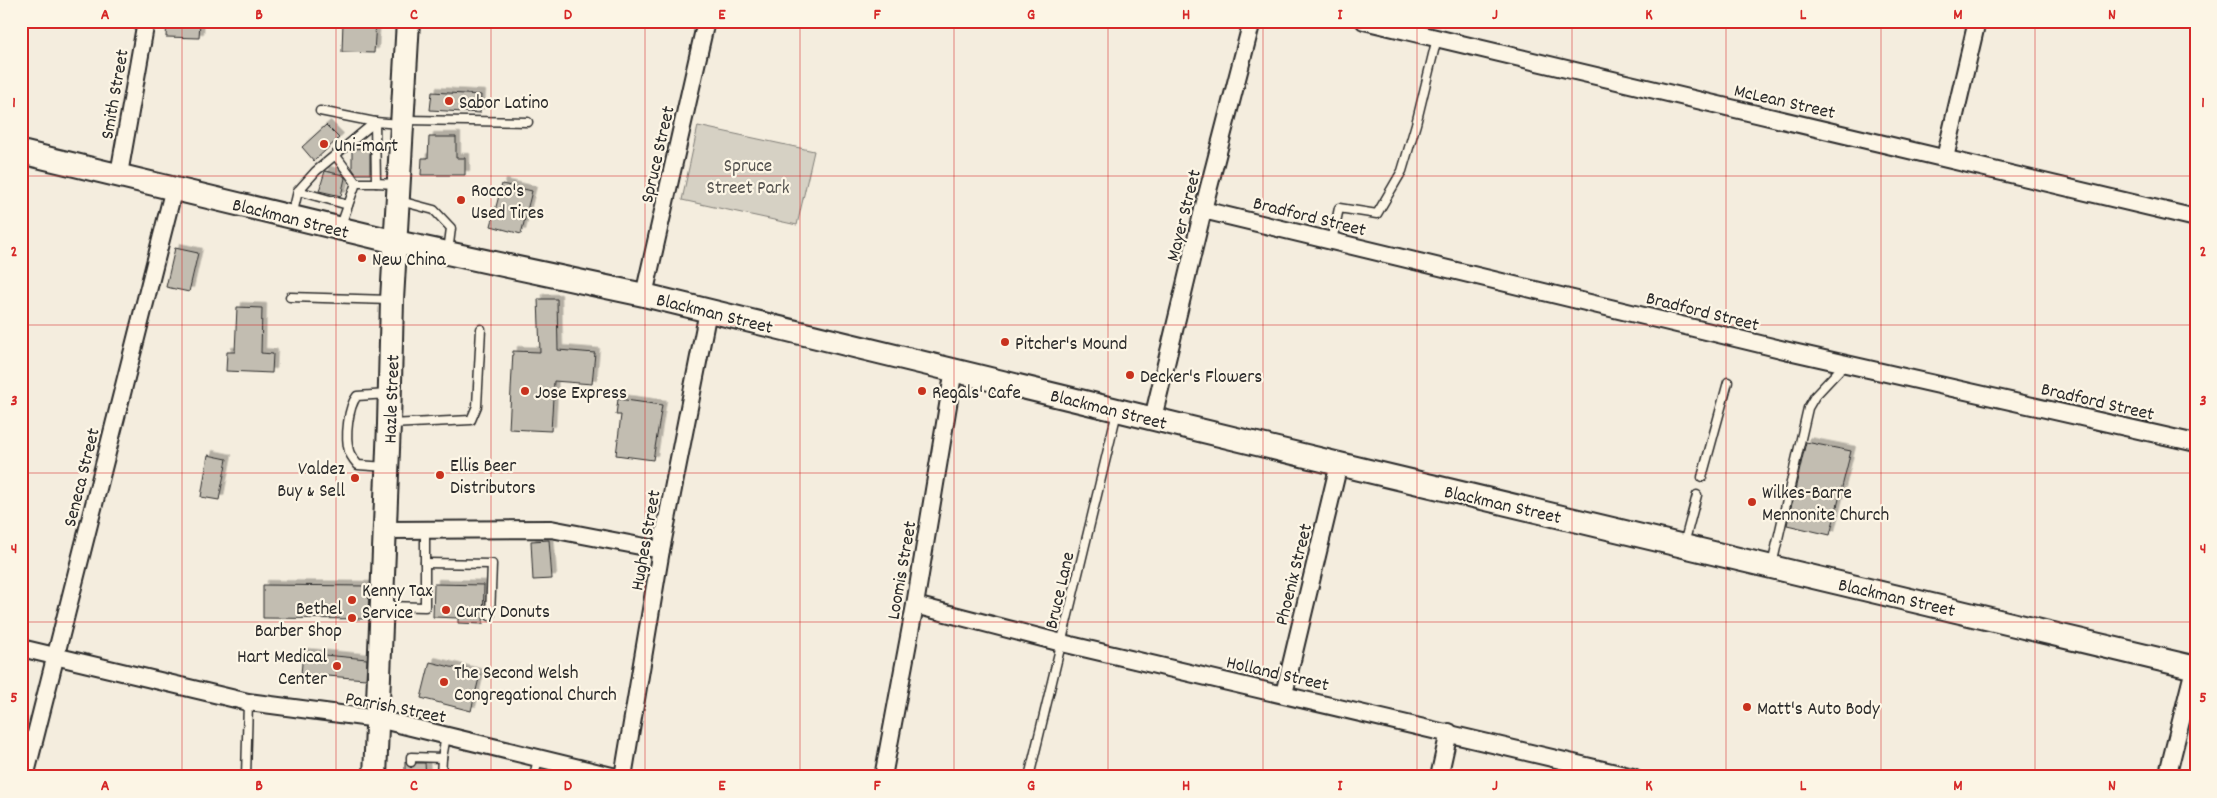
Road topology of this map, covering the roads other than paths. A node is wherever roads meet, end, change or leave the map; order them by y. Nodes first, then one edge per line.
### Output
1 (146, 21) edge
2 (408, 21) edge
3 (706, 21) edge
4 (1252, 21) edge
5 (1364, 21) edge
6 (1977, 21) edge
7 (1437, 38) junction
8 (320, 111) dead end
9 (375, 122) junction
10 (402, 122) junction
11 (528, 122) dead end
12 (21, 152) edge
13 (336, 156) junction
14 (1945, 158) junction
15 (119, 174) junction
16 (356, 183) junction
17 (376, 183) junction
18 (174, 188) junction
19 (298, 191) junction
20 (399, 192) junction
21 (348, 205) junction
22 (1203, 210) junction
23 (292, 217) junction
24 (2196, 218) edge
25 (340, 229) junction
26 (1332, 241) junction
27 (396, 242) junction
28 (448, 253) junction
29 (644, 295) junction
30 (290, 296) dead end
31 (392, 300) junction
32 (708, 311) junction
33 (481, 329) dead end
34 (1845, 364) junction
35 (954, 369) junction
36 (1728, 382) dead end
37 (390, 394) junction
38 (1118, 410) junction
39 (1153, 418) junction
40 (389, 424) junction
41 (2196, 443) edge
42 (1339, 464) junction
43 (387, 467) junction
44 (1702, 477) dead end
45 (1697, 495) dead end
46 (385, 530) junction
47 (425, 530) junction
48 (1683, 546) junction
49 (661, 550) junction
50 (425, 563) junction
51 (1772, 567) junction
52 (382, 606) junction
53 (915, 606) junction
54 (490, 616) dead end
55 (1062, 642) junction
56 (21, 648) edge
57 (55, 656) junction
58 (2195, 665) edge
59 (1284, 694) junction
60 (248, 702) junction
61 (378, 719) junction
62 (1449, 732) junction
63 (446, 736) junction
64 (442, 758) junction
65 (538, 758) junction
66 (411, 762) dead end
67 (25, 777) edge
68 (246, 777) edge
69 (375, 777) edge
70 (441, 777) edge
71 (534, 777) edge
72 (616, 777) edge
73 (623, 777) edge
74 (883, 777) edge
75 (1029, 777) edge
76 (1439, 777) edge
77 (1633, 777) edge
78 (2167, 777) edge

1 - 15 street, Smith Street
2 - 10 main road, Hazle Street
3 - 29 street, Spruce Street
4 - 22 street, Mayer Street
5 - 7 street, McLean Street
6 - 14 street
7 - 14 street, McLean Street
7 - 26 lane
8 - 9 lane
9 - 10 lane
9 - 13 lane
9 - 17 lane
10 - 11 lane
10 - 20 main road, Hazle Street
12 - 15 main road, Blackman Street
13 - 16 lane
13 - 19 lane
14 - 24 street, McLean Street
15 - 18 main road, Blackman Street
16 - 17 lane
16 - 21 lane
17 - 20 lane
18 - 23 main road, Blackman Street
18 - 57 street, Seneca Street
19 - 21 lane
19 - 23 lane
20 - 27 main road, Hazle Street
20 - 28 lane
21 - 25 lane
22 - 26 street, Bradford Street
22 - 39 street, Mayer Street
23 - 25 main road, Blackman Street
25 - 27 main road, Blackman Street
26 - 34 street, Bradford Street
27 - 28 main road, Blackman Street
27 - 31 main road, Hazle Street
28 - 29 main road, Blackman Street
29 - 32 main road, Blackman Street
30 - 31 lane
31 - 37 main road, Hazle Street
32 - 35 main road, Blackman Street
32 - 49 street, Hughes Street
33 - 40 lane
34 - 41 street, Bradford Street
34 - 51 lane
35 - 38 main road, Blackman Street
35 - 53 street, Loomis Street
36 - 44 lane
37 - 40 main road, Hazle Street
37 - 43 lane
38 - 39 main road, Blackman Street
38 - 55 lane, Bruce Lane
39 - 42 main road, Blackman Street
40 - 43 main road, Hazle Street
42 - 48 main road, Blackman Street
42 - 59 street, Phoenix Street
43 - 46 main road, Hazle Street
45 - 48 lane
46 - 47 street
46 - 52 main road, Hazle Street
47 - 49 street
47 - 50 lane
48 - 51 main road, Blackman Street
49 - 73 street, Hughes Street
50 - 52 lane
50 - 54 lane
51 - 58 main road, Blackman Street
52 - 61 main road, Hazle Street
53 - 55 street, Holland Street
53 - 74 street, Loomis Street
55 - 59 street, Holland Street
55 - 75 lane, Bruce Lane
56 - 57 street, Parrish Street
57 - 60 street, Parrish Street
57 - 67 street, Seneca Street
58 - 78 street
59 - 62 street, Holland Street
60 - 61 street, Parrish Street
60 - 68 lane
61 - 63 street, Parrish Street
61 - 69 main road, Hazle Street
62 - 76 street
62 - 77 street, Holland Street
63 - 64 lane
63 - 65 street, Parrish Street
64 - 66 lane
64 - 70 lane
65 - 71 lane
65 - 72 street, Parrish Street

